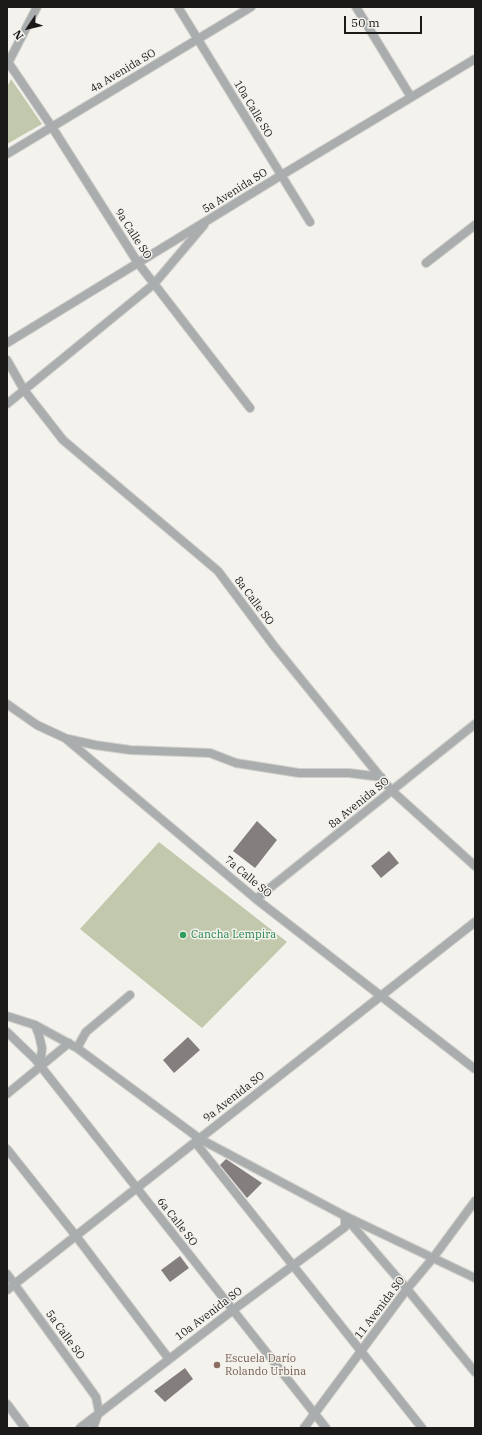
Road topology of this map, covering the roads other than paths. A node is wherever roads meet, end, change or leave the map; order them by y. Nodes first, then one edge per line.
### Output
1 (37, 7) edge
2 (178, 7) edge
3 (251, 7) edge
4 (356, 7) edge
5 (198, 38) junction
6 (475, 59) edge
7 (8, 64) edge
8 (411, 97) junction
9 (52, 127) junction
10 (7, 154) edge
11 (280, 176) junction
12 (208, 220) junction
13 (310, 222) dead end
14 (475, 225) edge
15 (138, 263) junction
16 (426, 263) dead end
17 (154, 284) junction
18 (7, 343) edge
19 (7, 360) edge
20 (24, 390) junction
21 (7, 404) edge
22 (250, 408) dead end
23 (7, 704) edge
24 (475, 724) edge
25 (65, 738) junction
26 (381, 777) junction
27 (392, 790) junction
28 (475, 866) edge
29 (256, 899) junction
30 (475, 922) edge
31 (130, 995) dead end
32 (380, 996) junction
33 (7, 1016) edge
34 (35, 1026) junction
35 (7, 1032) edge
36 (69, 1043) junction
37 (77, 1048) junction
38 (40, 1066) junction
39 (475, 1069) edge
40 (7, 1094) edge
41 (198, 1140) junction
42 (7, 1149) edge
43 (136, 1188) junction
44 (475, 1201) edge
45 (344, 1216) junction
46 (76, 1236) junction
47 (433, 1258) junction
48 (293, 1265) junction
49 (7, 1274) edge
50 (475, 1278) edge
51 (15, 1284) junction
52 (407, 1289) junction
53 (7, 1290) edge
54 (232, 1310) junction
55 (361, 1351) junction
56 (169, 1359) junction
57 (475, 1372) edge
58 (7, 1404) edge
59 (99, 1412) junction
60 (314, 1414) junction
61 (25, 1428) edge
62 (80, 1428) edge
63 (93, 1428) edge
64 (304, 1428) edge
65 (326, 1428) edge
66 (422, 1428) edge

1 - 7 street
2 - 5 street, 10a Calle SO
3 - 5 street, 4a Avenida SO
4 - 8 street
5 - 9 street, 4a Avenida SO
5 - 11 street, 10a Calle SO
6 - 8 street, 5a Avenida SO
7 - 9 street, 9a Calle SO
8 - 11 street, 5a Avenida SO
9 - 10 street, 4a Avenida SO
9 - 15 street, 9a Calle SO
11 - 12 street, 5a Avenida SO
11 - 13 street, 10a Calle SO
12 - 15 street, 5a Avenida SO
12 - 17 street
14 - 16 street
15 - 17 street, 9a Calle SO
15 - 18 street, 5a Avenida SO
17 - 20 street
17 - 22 street, 9a Calle SO
19 - 20 street, 8a Calle SO
20 - 21 street
20 - 26 street, 8a Calle SO
23 - 25 street, 7a Calle SO
24 - 27 street, 8a Avenida SO
25 - 26 street
25 - 29 street, 7a Calle SO
26 - 27 street, 8a Calle SO
27 - 28 street, 8a Calle SO
27 - 29 street, 8a Avenida SO
29 - 32 street, 7a Calle SO
30 - 32 street, 9a Avenida SO
31 - 37 street
32 - 39 street, 7a Calle SO
32 - 41 street, 9a Avenida SO
33 - 34 street
34 - 36 street
34 - 38 street
35 - 38 street, 6a Calle SO
36 - 37 street
36 - 38 street
37 - 41 street
38 - 40 street
38 - 43 street, 6a Calle SO
41 - 43 street, 9a Avenida SO
41 - 45 street
41 - 48 street
42 - 46 street
43 - 46 street, 9a Avenida SO
43 - 54 street, 6a Calle SO
44 - 47 street, 11 Avenida SO
45 - 47 street
45 - 48 street, 10a Avenida SO
45 - 52 street
46 - 51 street, 9a Avenida SO
46 - 56 street
47 - 50 street
47 - 52 street, 11 Avenida SO
48 - 54 street, 10a Avenida SO
48 - 55 street
49 - 51 street, 5a Calle SO
51 - 53 street, 9a Avenida SO
51 - 59 street, 5a Calle SO
52 - 55 street, 11 Avenida SO
52 - 57 street
54 - 56 street, 10a Avenida SO
54 - 60 street, 6a Calle SO
55 - 60 street, 11 Avenida SO
55 - 66 street
56 - 59 street, 10a Avenida SO
58 - 61 street
59 - 62 street, 10a Avenida SO
59 - 63 street
60 - 64 street, 11 Avenida SO
60 - 65 street, 6a Calle SO

